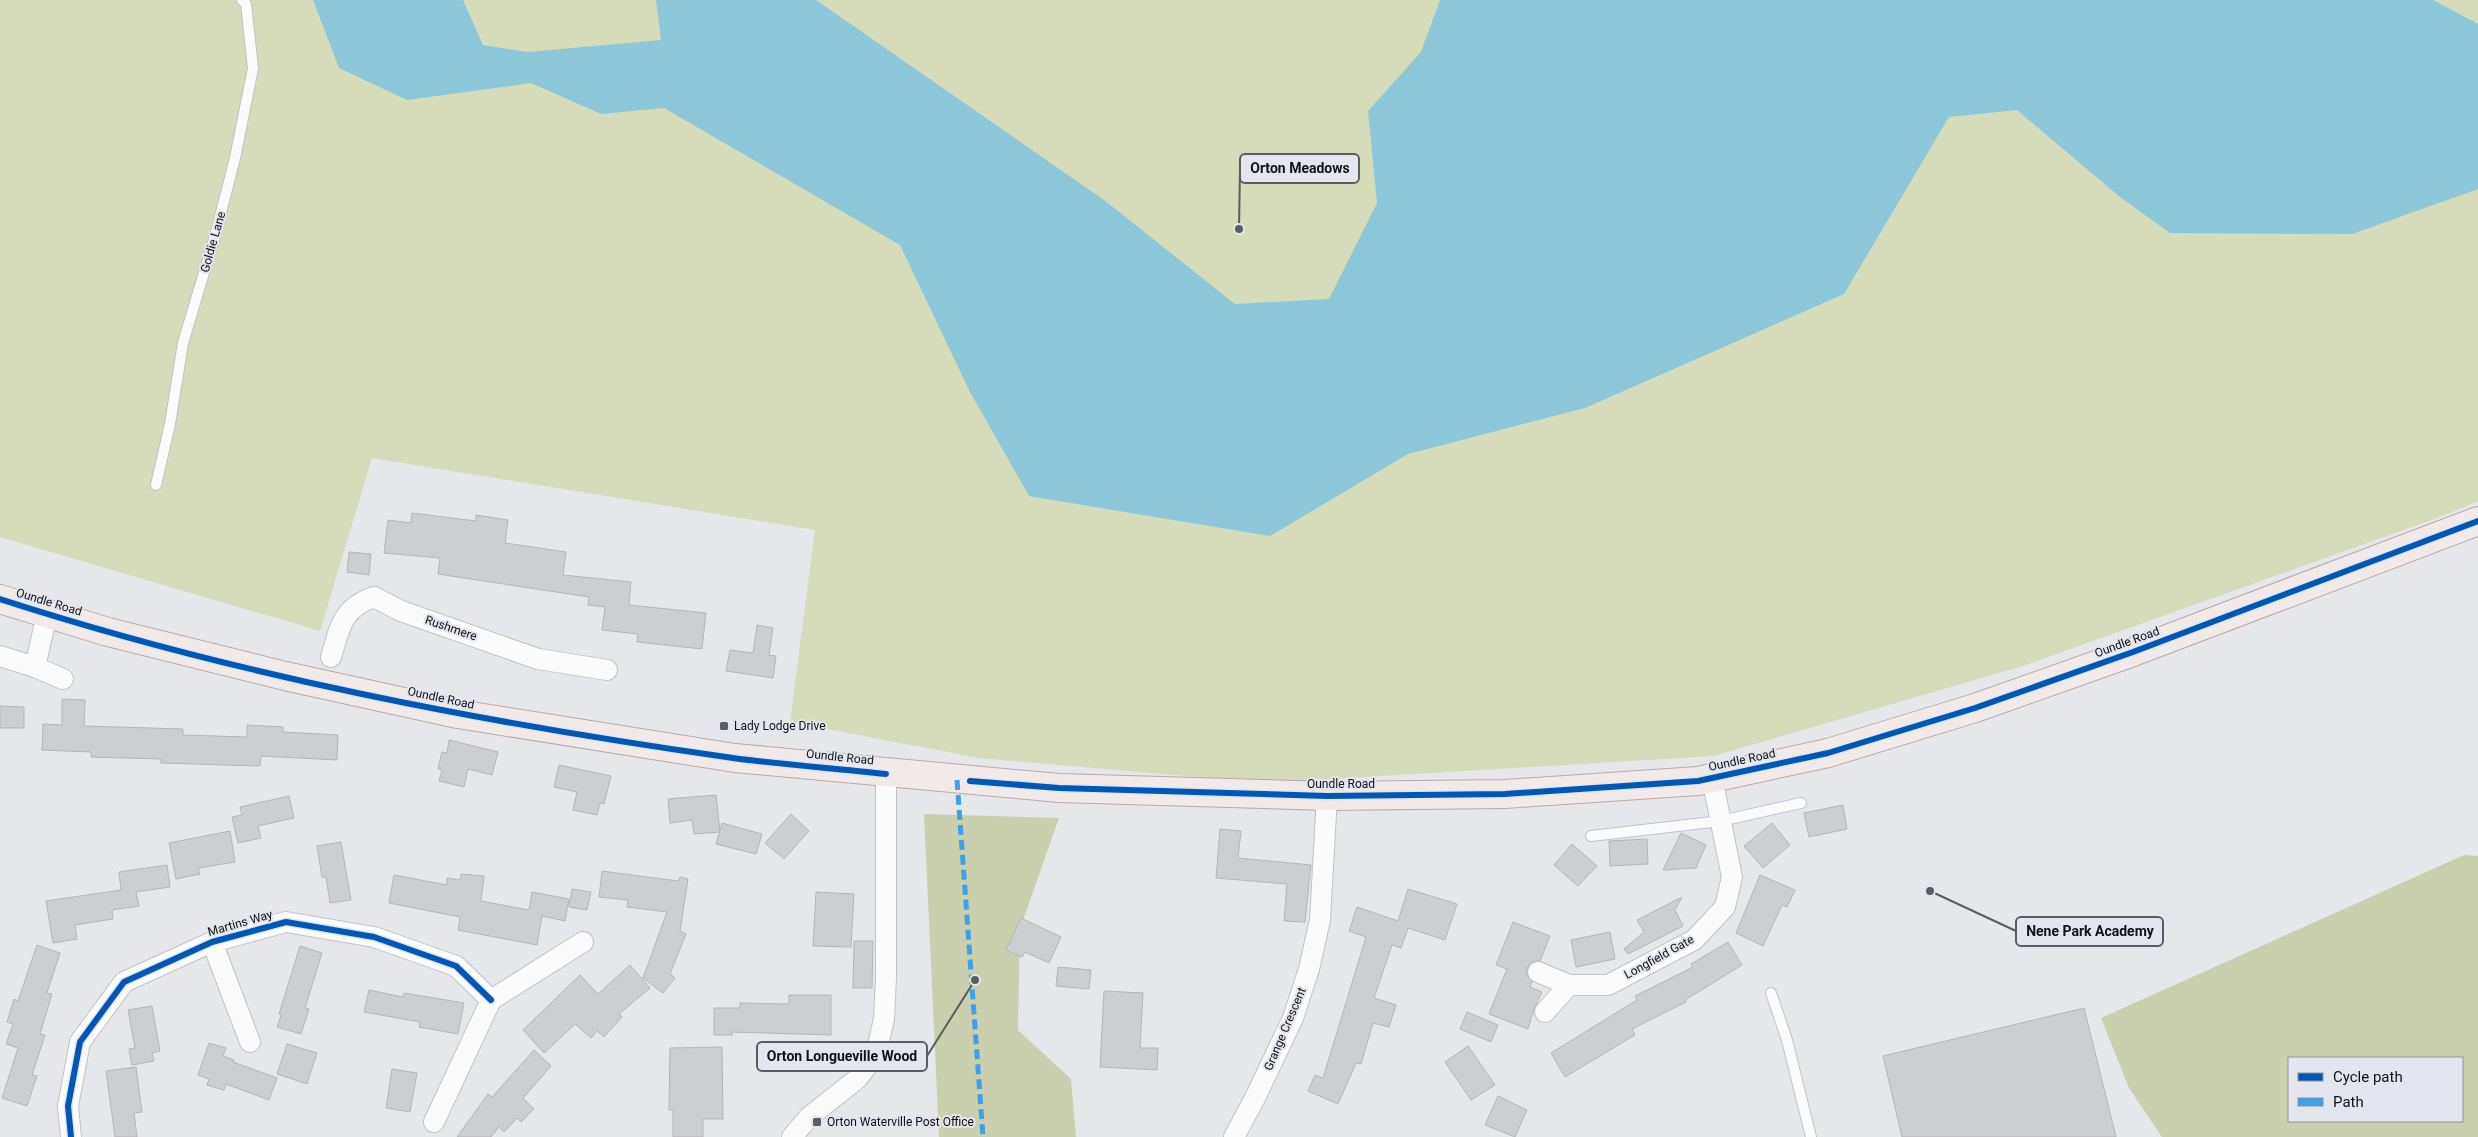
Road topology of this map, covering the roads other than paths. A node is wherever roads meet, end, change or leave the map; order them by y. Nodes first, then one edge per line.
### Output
1 (242, 0) edge
2 (156, 485) dead end
3 (2478, 521) edge
4 (0, 599) edge
5 (46, 614) junction
6 (0, 656) edge
7 (331, 657) dead end
8 (35, 667) junction
9 (607, 670) dead end
10 (63, 679) dead end
11 (886, 774) junction
12 (1712, 778) junction
13 (1327, 796) junction
14 (1801, 803) dead end
15 (1721, 821) junction
16 (1591, 836) dead end
17 (212, 942) junction
18 (583, 942) dead end
19 (1538, 972) dead end
20 (1569, 985) junction
21 (1771, 993) dead end
22 (491, 1000) junction
23 (1545, 1012) dead end
24 (250, 1042) dead end
25 (434, 1122) dead end
26 (71, 1137) edge
27 (792, 1137) edge
28 (1234, 1137) edge
29 (1811, 1137) edge

1 - 2 lane, Goldie Lane
3 - 12 main road, Oundle Road
4 - 5 main road, Oundle Road
5 - 8 street
5 - 11 main road, Oundle Road
6 - 8 street
7 - 9 street, Rushmere
8 - 10 street
11 - 13 main road, Oundle Road
11 - 27 street
12 - 13 main road, Oundle Road
12 - 15 street, Longfield Gate
13 - 28 street, Grange Crescent
14 - 15 lane
15 - 16 lane
15 - 20 street, Longfield Gate
17 - 22 street, Martins Way
17 - 24 street, Martins Way
17 - 26 street, Martins Way
18 - 22 street
19 - 20 street, Longfield Gate
20 - 23 street
21 - 29 lane
22 - 25 street

